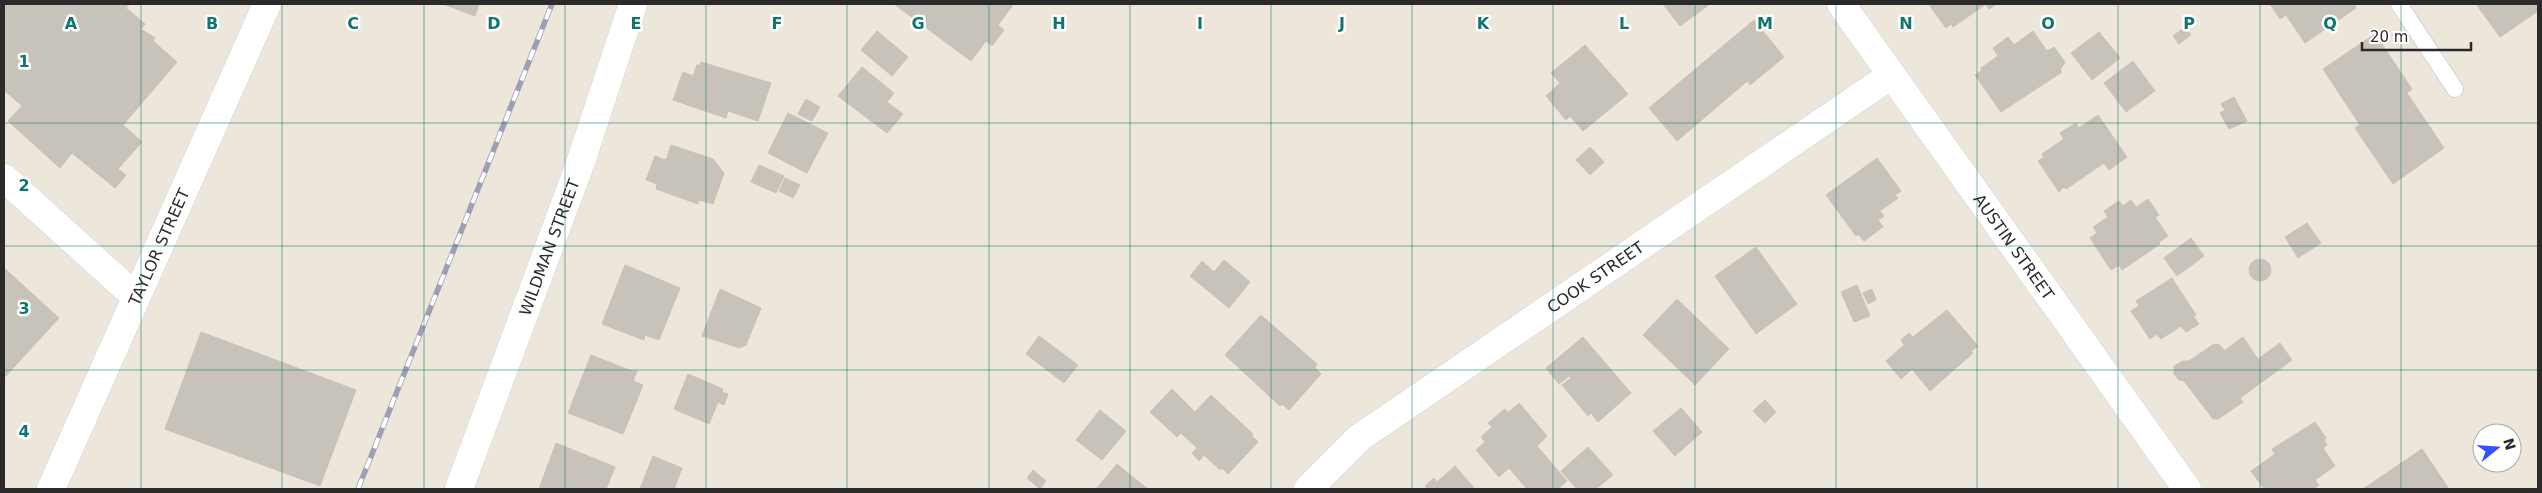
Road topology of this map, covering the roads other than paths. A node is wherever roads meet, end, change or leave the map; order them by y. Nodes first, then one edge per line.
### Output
1 (267, 4) edge
2 (633, 4) edge
3 (1841, 4) edge
4 (2399, 4) edge
5 (1890, 76) junction
6 (2455, 89) dead end
7 (4, 178) edge
8 (135, 296) junction
9 (51, 489) edge
10 (459, 489) edge
11 (1308, 489) edge
12 (2187, 489) edge

1 - 8 street, TAYLOR STREET
2 - 10 street, WILDMAN STREET
3 - 5 street, AUSTIN STREET
4 - 6 lane
5 - 11 street, COOK STREET
5 - 12 street, AUSTIN STREET
7 - 8 street
8 - 9 street, TAYLOR STREET

